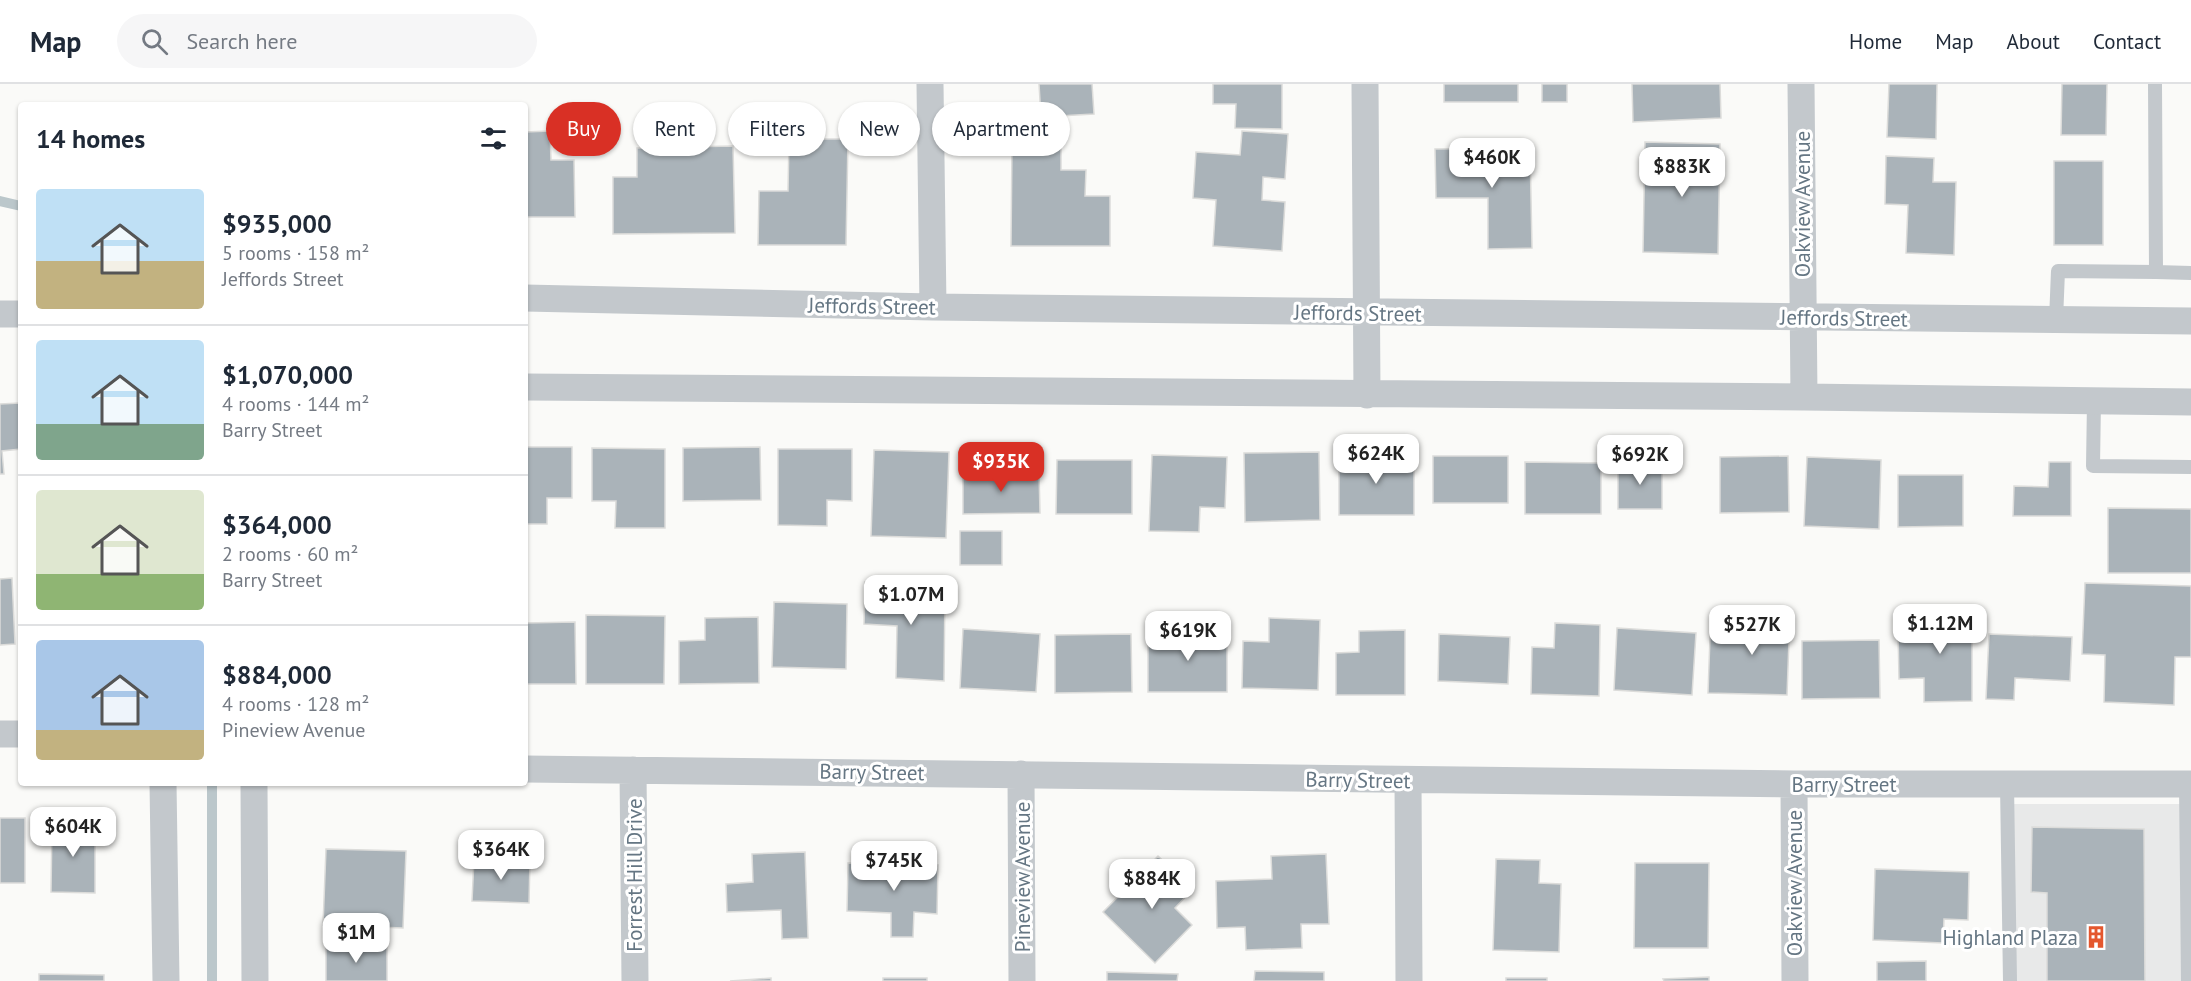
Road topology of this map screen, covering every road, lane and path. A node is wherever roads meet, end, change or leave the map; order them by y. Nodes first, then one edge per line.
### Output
1 (930, 84) edge
2 (1365, 84) edge
3 (1801, 84) edge
4 (2155, 84) edge
5 (2156, 272) junction
6 (2191, 273) edge
7 (528, 298) edge
8 (933, 308) junction
9 (1366, 313) junction
10 (0, 314) edge
11 (18, 314) edge
12 (1802, 318) junction
13 (2056, 320) junction
14 (2191, 321) edge
15 (528, 387) edge
16 (1367, 395) junction
17 (1804, 397) junction
18 (2094, 401) junction
19 (2191, 402) edge
20 (2191, 467) edge
21 (0, 734) edge
22 (18, 734) edge
23 (528, 769) edge
24 (633, 770) junction
25 (1021, 774) junction
26 (1408, 780) junction
27 (1794, 784) junction
28 (2007, 784) junction
29 (2189, 784) edge
30 (163, 786) edge
31 (254, 786) edge
32 (166, 981) edge
33 (255, 981) edge
34 (635, 981) edge
35 (1022, 981) edge
36 (1410, 981) edge
37 (1795, 981) edge
38 (2010, 981) edge
39 (2188, 981) edge

1 - 8 street
2 - 9 street
3 - 12 street, Oakview Avenue
4 - 5 lane
5 - 6 lane
5 - 13 lane
7 - 8 street, Jeffords Street
8 - 9 street, Jeffords Street
9 - 12 street, Jeffords Street
9 - 16 street
10 - 11 street
12 - 13 street, Jeffords Street
12 - 17 street, Oakview Avenue
13 - 14 street, Jeffords Street
15 - 16 street
16 - 17 street
17 - 18 street
18 - 19 street
18 - 20 lane
21 - 22 street
23 - 24 street, Barry Street
24 - 25 street, Barry Street
24 - 34 street, Forrest Hill Drive
25 - 26 street, Barry Street
25 - 35 street, Pineview Avenue
26 - 27 street, Barry Street
26 - 36 street
27 - 28 street, Barry Street
27 - 37 street, Oakview Avenue
28 - 29 street, Barry Street
28 - 38 lane
29 - 39 lane
30 - 32 street
31 - 33 street

